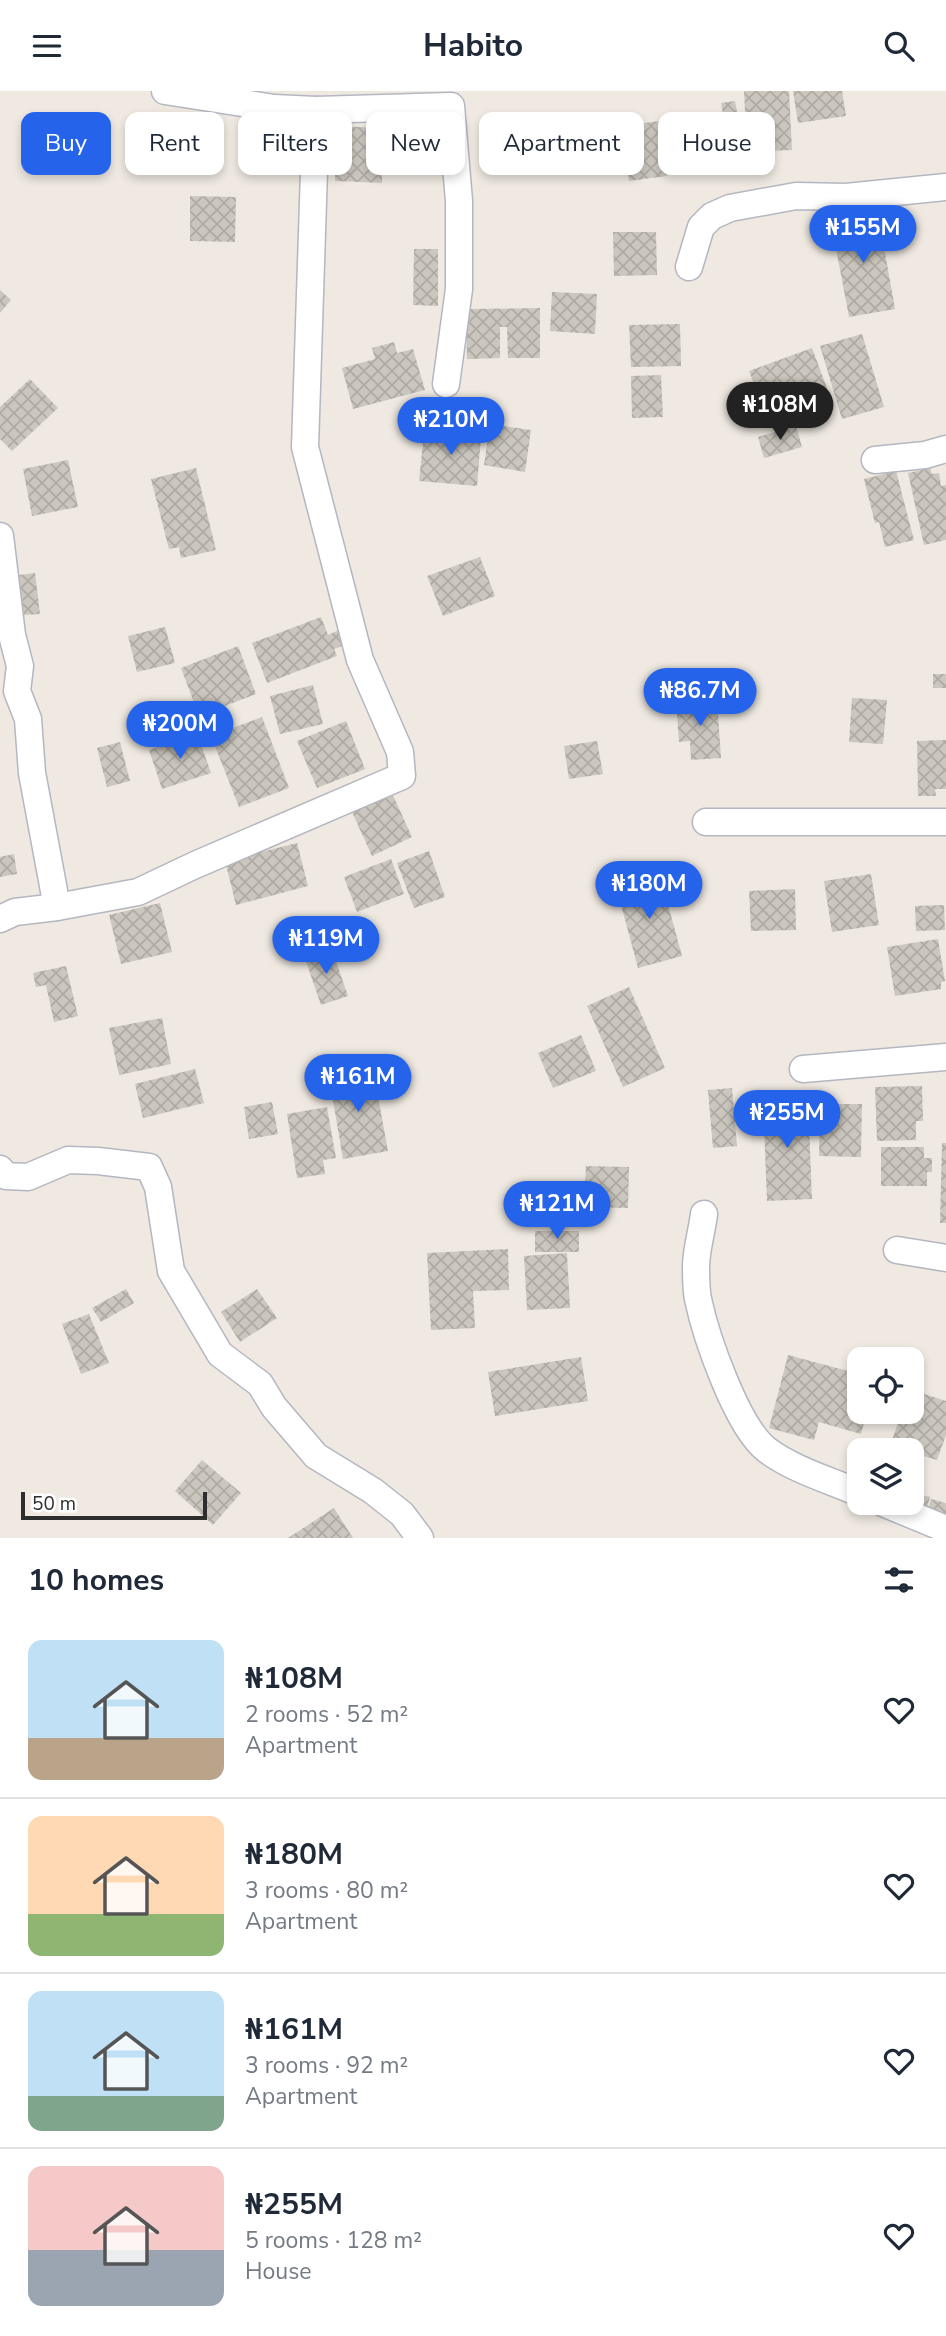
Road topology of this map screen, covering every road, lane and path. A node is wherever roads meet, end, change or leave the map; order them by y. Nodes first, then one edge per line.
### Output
1 (166, 91) edge
2 (316, 110) junction
3 (946, 187) edge
4 (689, 267) dead end
5 (446, 384) dead end
6 (946, 449) edge
7 (875, 460) dead end
8 (0, 537) edge
9 (706, 822) dead end
10 (946, 822) edge
11 (57, 907) junction
12 (0, 919) edge
13 (946, 1058) edge
14 (803, 1069) dead end
15 (0, 1169) edge
16 (704, 1213) dead end
17 (897, 1250) dead end
18 (946, 1258) edge
19 (847, 1488) edge
20 (912, 1515) edge
21 (946, 1529) edge
22 (420, 1538) edge

1 - 2 street
2 - 5 street
2 - 11 street
3 - 4 street
6 - 7 street
8 - 11 street
9 - 10 street
11 - 12 street
13 - 14 street
15 - 22 street
16 - 19 street
17 - 18 street
20 - 21 street

